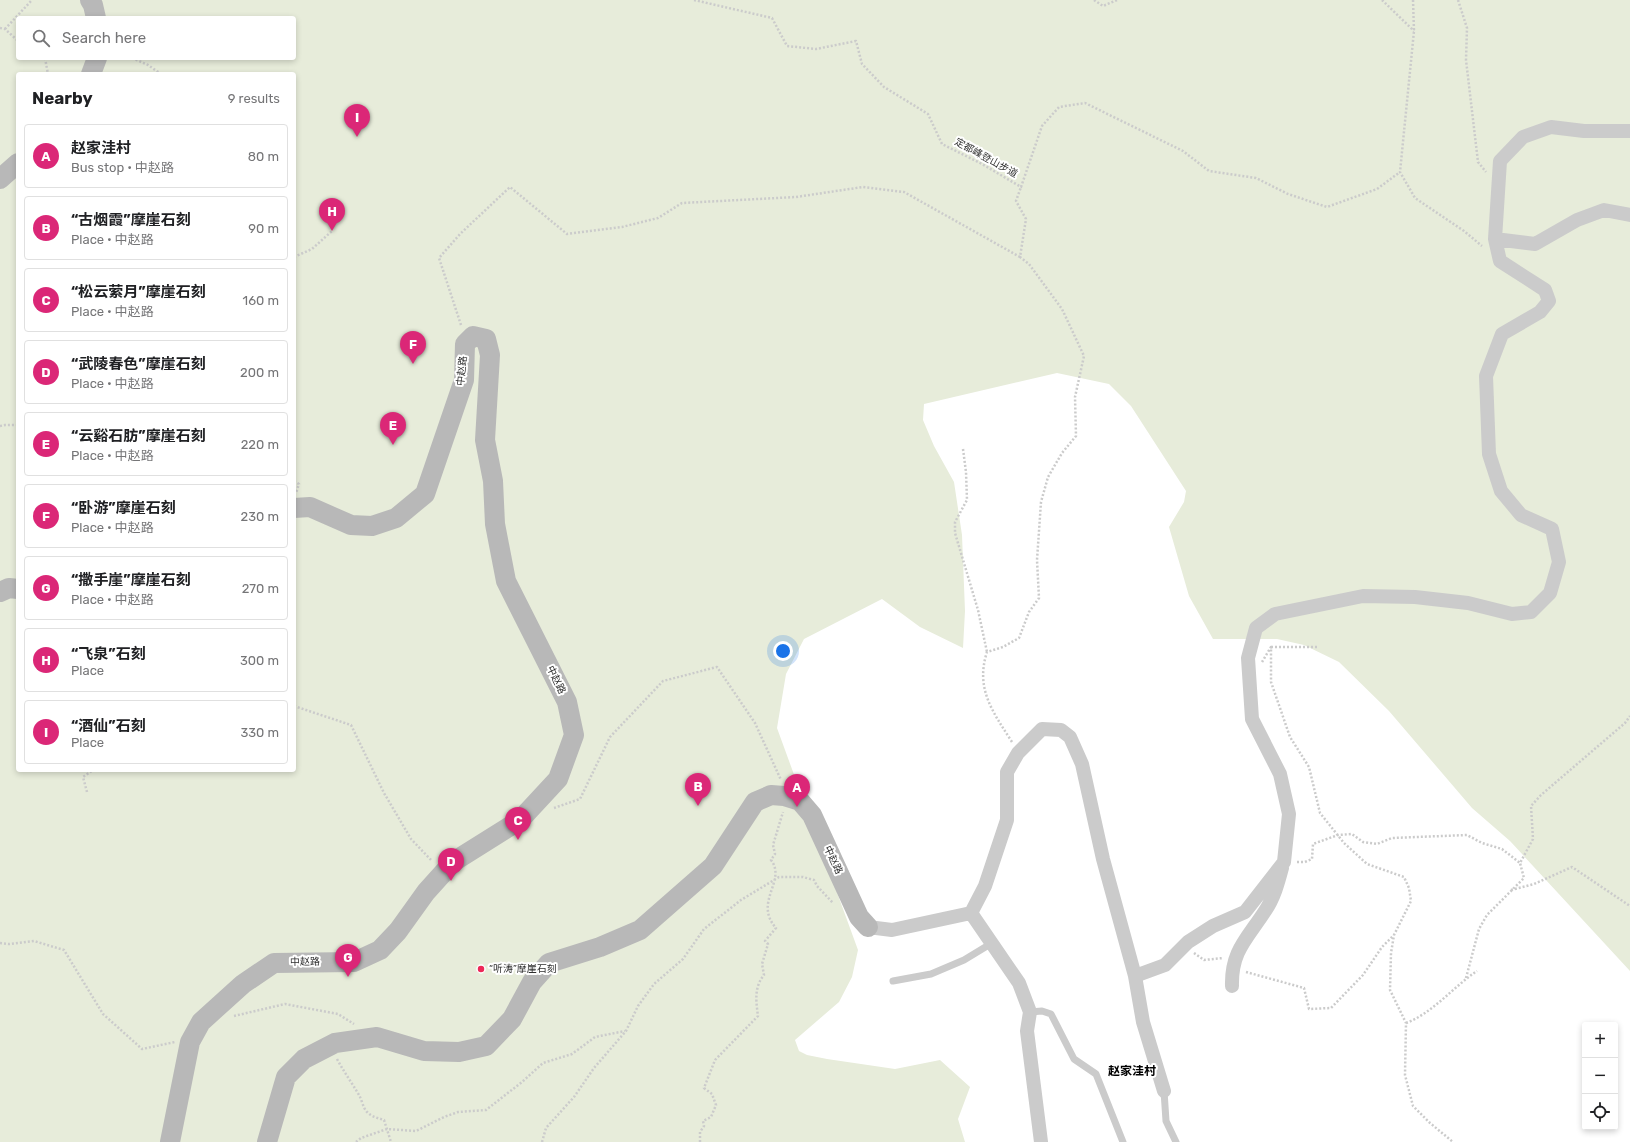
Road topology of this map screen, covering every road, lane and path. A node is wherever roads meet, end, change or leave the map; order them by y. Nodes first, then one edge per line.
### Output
1 (32, 0) edge
2 (90, 0) edge
3 (694, 0) edge
4 (1094, 0) edge
5 (1117, 0) edge
6 (1382, 0) edge
7 (1413, 0) edge
8 (1458, 0) edge
9 (17, 16) edge
10 (96, 16) edge
11 (16, 17) edge
12 (0, 28) edge
13 (5, 29) junction
14 (1414, 31) junction
15 (16, 39) edge
16 (45, 60) edge
17 (96, 60) edge
18 (137, 60) edge
19 (48, 72) edge
20 (92, 72) edge
21 (158, 72) edge
22 (1630, 131) edge
23 (16, 165) edge
24 (1400, 172) junction
25 (0, 179) edge
26 (1021, 187) junction
27 (1497, 188) junction
28 (1630, 215) edge
29 (332, 231) dead end
30 (1495, 239) junction
31 (296, 256) edge
32 (1020, 257) junction
33 (1500, 261) junction
34 (467, 342) junction
35 (16, 425) edge
36 (0, 426) edge
37 (963, 449) dead end
38 (296, 482) edge
39 (296, 493) edge
40 (296, 508) edge
41 (16, 589) edge
42 (0, 592) edge
43 (1271, 647) junction
44 (1319, 648) dead end
45 (987, 652) junction
46 (1260, 666) dead end
47 (296, 707) edge
48 (1630, 716) edge
49 (1018, 753) junction
50 (90, 772) edge
51 (86, 792) dead end
52 (789, 797) junction
53 (553, 809) dead end
54 (1338, 835) junction
55 (1284, 862) junction
56 (1520, 863) junction
57 (443, 874) junction
58 (776, 879) junction
59 (1510, 891) junction
60 (852, 902) junction
61 (1630, 906) edge
62 (972, 913) junction
63 (868, 927) joint
64 (1394, 935) junction
65 (992, 943) junction
66 (0, 944) edge
67 (1183, 946) junction
68 (1234, 963) junction
69 (1477, 971) dead end
70 (1135, 976) junction
71 (1466, 978) junction
72 (893, 981) dead end
73 (1232, 986) dead end
74 (1030, 1012) junction
75 (229, 1019) dead end
76 (1406, 1023) junction
77 (626, 1031) junction
78 (377, 1037) junction
79 (190, 1042) junction
80 (330, 1045) junction
81 (1164, 1091) joint
82 (387, 1129) junction
83 (170, 1142) edge
84 (267, 1142) edge
85 (356, 1142) edge
86 (391, 1142) edge
87 (542, 1142) edge
88 (700, 1142) edge
89 (1041, 1142) edge
90 (1123, 1142) edge
91 (1176, 1142) edge
92 (1453, 1142) edge

1 - 9 path
2 - 10 street
3 - 26 path, 定都峰登山步道
4 - 5 path
6 - 14 path
7 - 14 path
8 - 27 path
11 - 13 path
12 - 13 path
13 - 15 path
14 - 24 path
16 - 19 path
17 - 20 street
18 - 21 path
22 - 27 street
23 - 25 street
24 - 26 path, 定都峰登山步道
24 - 33 path
26 - 32 path
27 - 30 street
28 - 30 street
29 - 31 path
30 - 33 street
32 - 34 path
32 - 45 path
33 - 55 street
34 - 40 street, 中赵路
34 - 57 street, 中赵路
35 - 36 path
37 - 45 path
38 - 39 path
41 - 42 street
43 - 44 path
43 - 46 path
43 - 54 path
45 - 49 path
47 - 57 path
48 - 56 path
49 - 62 street
49 - 70 street
50 - 51 path
52 - 53 path
52 - 58 path
52 - 60 street, 中赵路
52 - 78 street, 中赵路
54 - 55 path
54 - 56 path
54 - 64 path
55 - 67 street
55 - 68 street
56 - 59 path
57 - 79 street, 中赵路
58 - 60 path
58 - 77 path
58 - 88 path
59 - 61 path
59 - 71 path
60 - 63 street, 中赵路
62 - 63 street
62 - 65 street
64 - 68 path
64 - 76 path
65 - 72 lane
65 - 74 street
66 - 79 path
67 - 68 path
67 - 70 street
68 - 73 street
69 - 71 path
70 - 81 street
71 - 76 path
74 - 89 street
74 - 90 lane
75 - 78 path
76 - 92 path
77 - 82 path
77 - 87 path
78 - 80 street, 中赵路
79 - 83 street, 中赵路
80 - 82 path
80 - 84 street, 中赵路
81 - 91 lane
82 - 85 path
82 - 86 path

